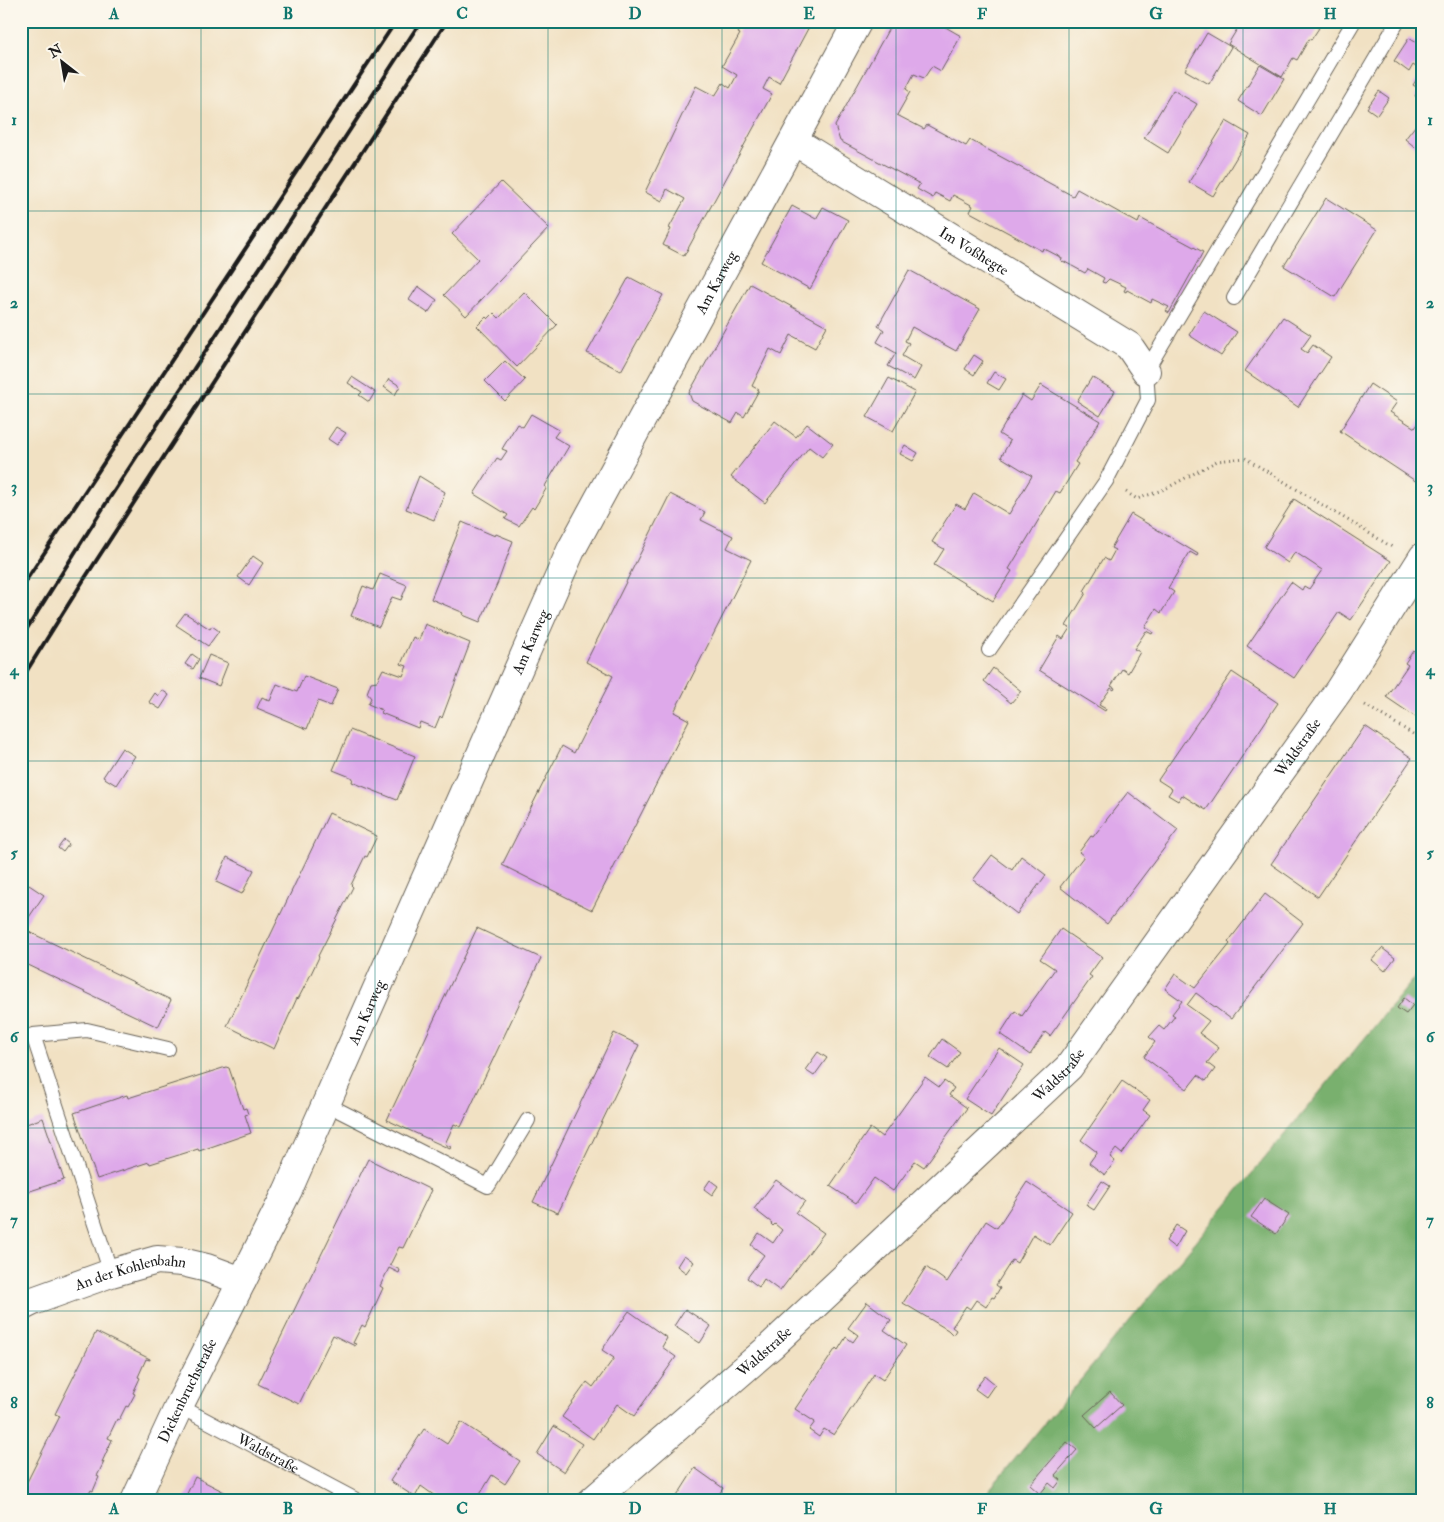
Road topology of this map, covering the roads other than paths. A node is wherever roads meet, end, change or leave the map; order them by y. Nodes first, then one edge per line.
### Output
1 (858, 21) edge
2 (1354, 21) edge
3 (1398, 21) edge
4 (794, 141) junction
5 (1234, 298) dead end
6 (1146, 371) junction
7 (1421, 560) edge
8 (989, 650) dead end
9 (168, 1048) dead end
10 (326, 1104) junction
11 (528, 1120) dead end
12 (111, 1273) junction
13 (242, 1281) junction
14 (21, 1307) edge
15 (179, 1406) junction
16 (135, 1501) edge
17 (358, 1501) edge
18 (592, 1501) edge

1 - 4 street, Am Karweg
2 - 6 lane
3 - 5 lane
4 - 6 street, Im Voßhegte
4 - 10 street, Am Karweg
6 - 8 lane
7 - 18 street, Waldstraße
9 - 12 lane
10 - 11 lane
10 - 13 street, Am Karweg
12 - 13 street, An der Kohlenbahn
12 - 14 street, An der Kohlenbahn
13 - 15 street, Dickenbruchstraße
15 - 16 street, Dickenbruchstraße
15 - 17 lane, Waldstraße

